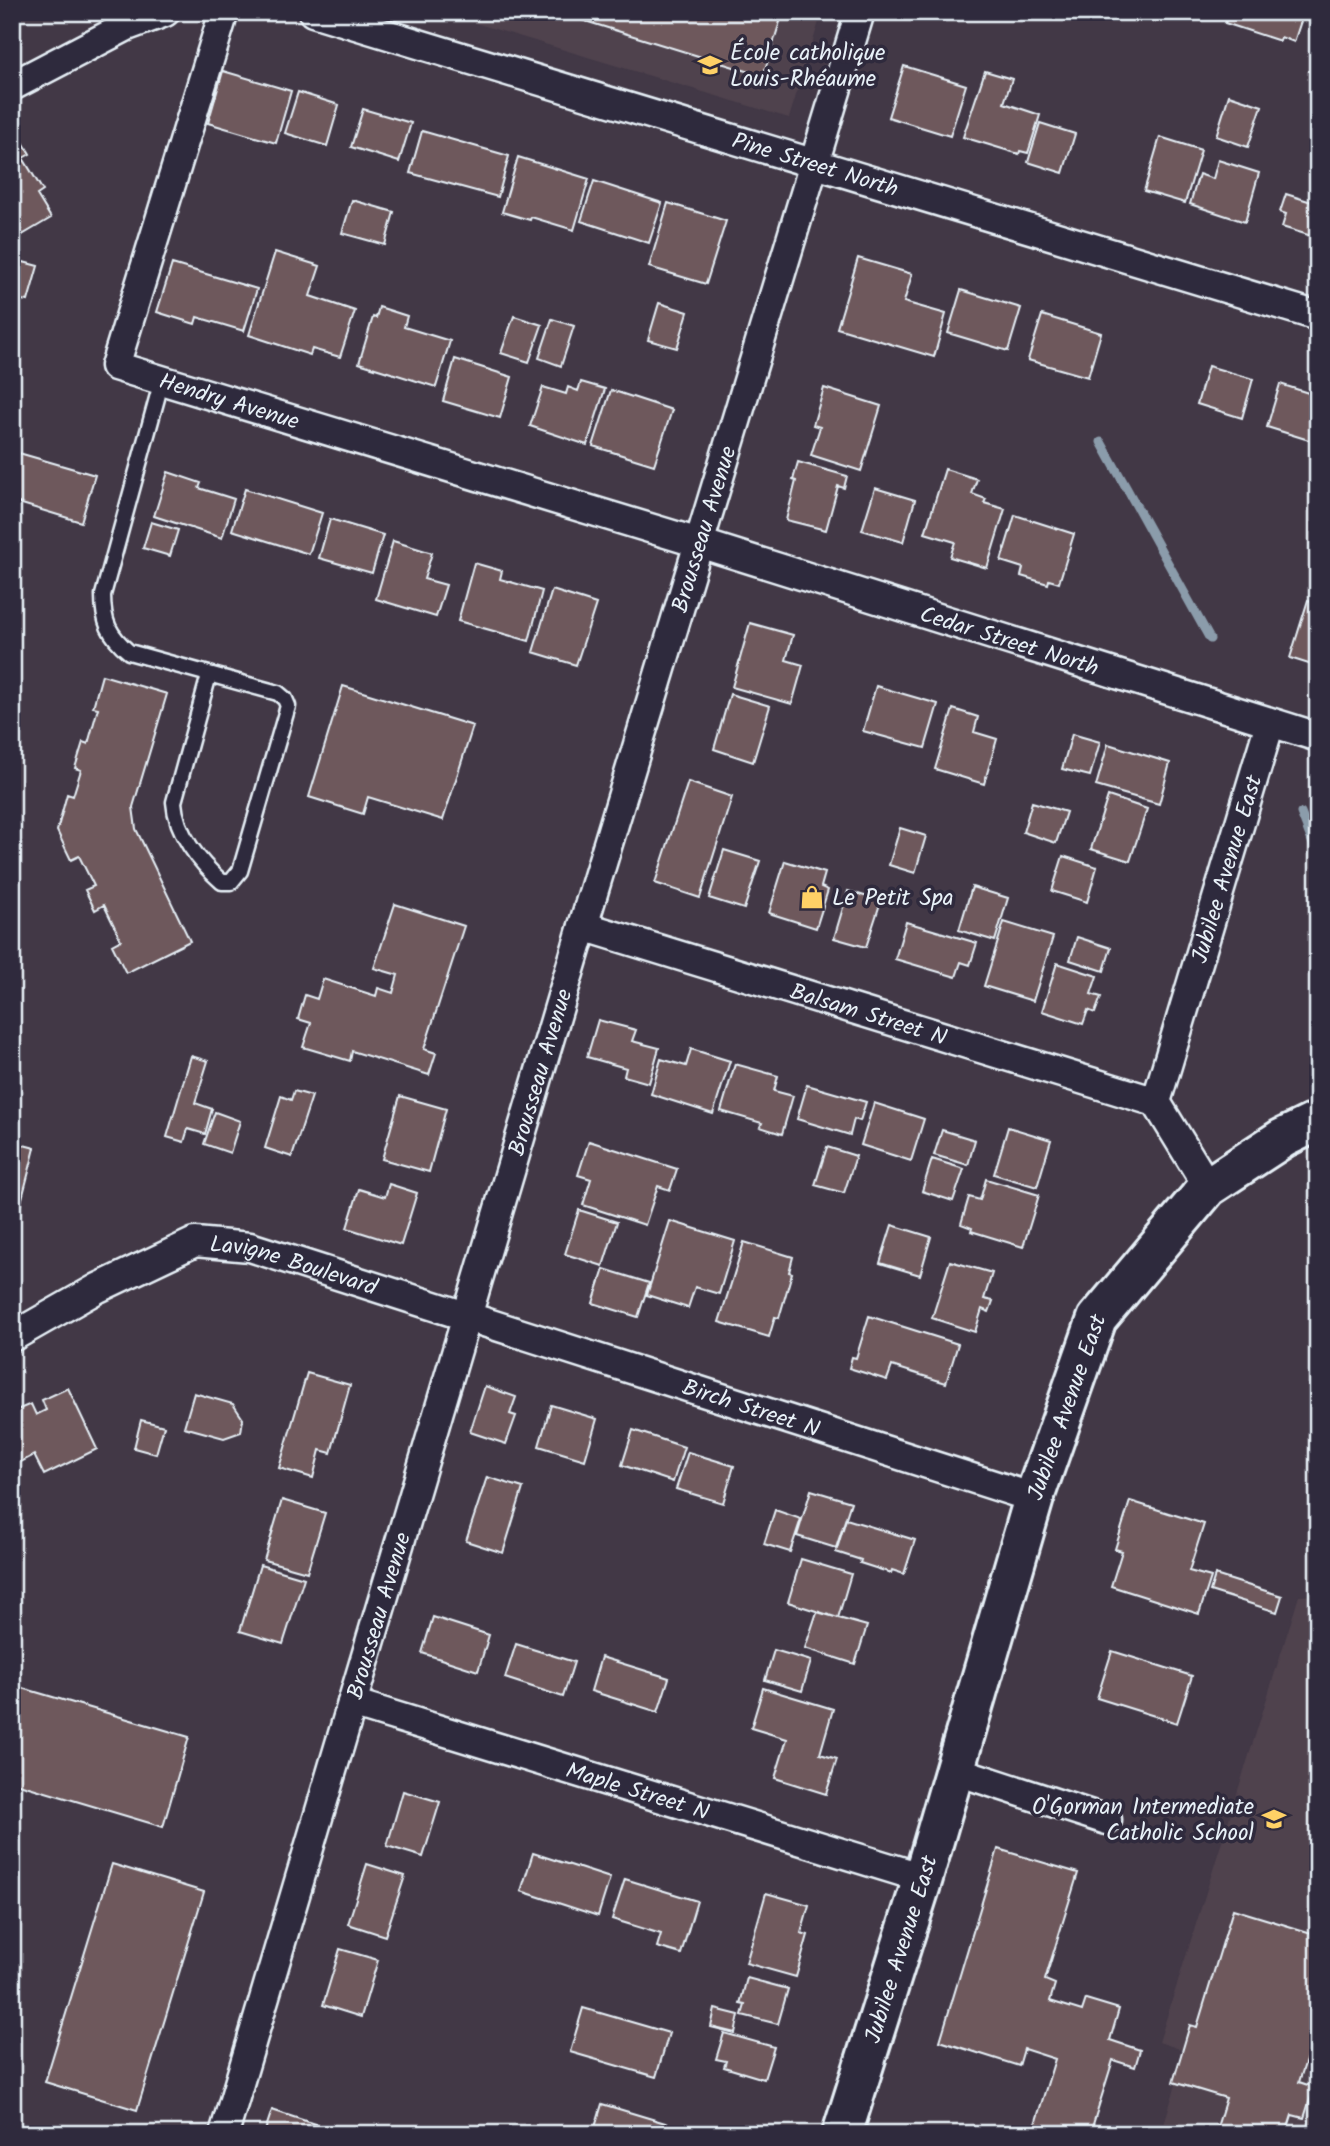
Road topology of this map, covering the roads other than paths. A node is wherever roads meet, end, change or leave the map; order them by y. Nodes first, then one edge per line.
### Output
1 (165, 12) edge
2 (223, 12) edge
3 (313, 12) edge
4 (860, 12) edge
5 (123, 19) edge
6 (12, 86) edge
7 (814, 163) junction
8 (1318, 316) edge
9 (162, 380) junction
10 (699, 543) junction
11 (209, 675) junction
12 (1270, 723) junction
13 (1318, 737) edge
14 (583, 926) junction
15 (1156, 1102) junction
16 (1318, 1121) edge
17 (1208, 1187) junction
18 (468, 1317) junction
19 (12, 1337) edge
20 (1034, 1498) junction
21 (352, 1703) junction
22 (954, 1770) junction
23 (1107, 1820) dead end
24 (923, 1878) junction
25 (224, 2134) edge
26 (842, 2134) edge

1 - 5 street
2 - 9 street, Hendry Avenue
3 - 7 street, Pine Street North
4 - 7 street, Brousseau Avenue
5 - 6 street
7 - 8 street, Pine Street North
7 - 10 street, Brousseau Avenue
9 - 10 street, Hendry Avenue
9 - 11 lane
10 - 12 street, Cedar Street North
10 - 14 street, Brousseau Avenue
11 - 11 lane
12 - 13 street, Cedar Street North
12 - 15 street, Jubilee Avenue East
14 - 15 street, Balsam Street N
14 - 18 street, Brousseau Avenue
15 - 17 street
16 - 17 main road, Jubilee Avenue East
17 - 20 main road, Jubilee Avenue East
18 - 19 street, Lavigne Boulevard
18 - 20 street, Birch Street N
18 - 21 street, Brousseau Avenue
20 - 22 main road, Jubilee Avenue East
21 - 24 street, Maple Street N
21 - 25 street, Brousseau Avenue
22 - 23 street
22 - 24 main road, Jubilee Avenue East
24 - 26 main road, Jubilee Avenue East

